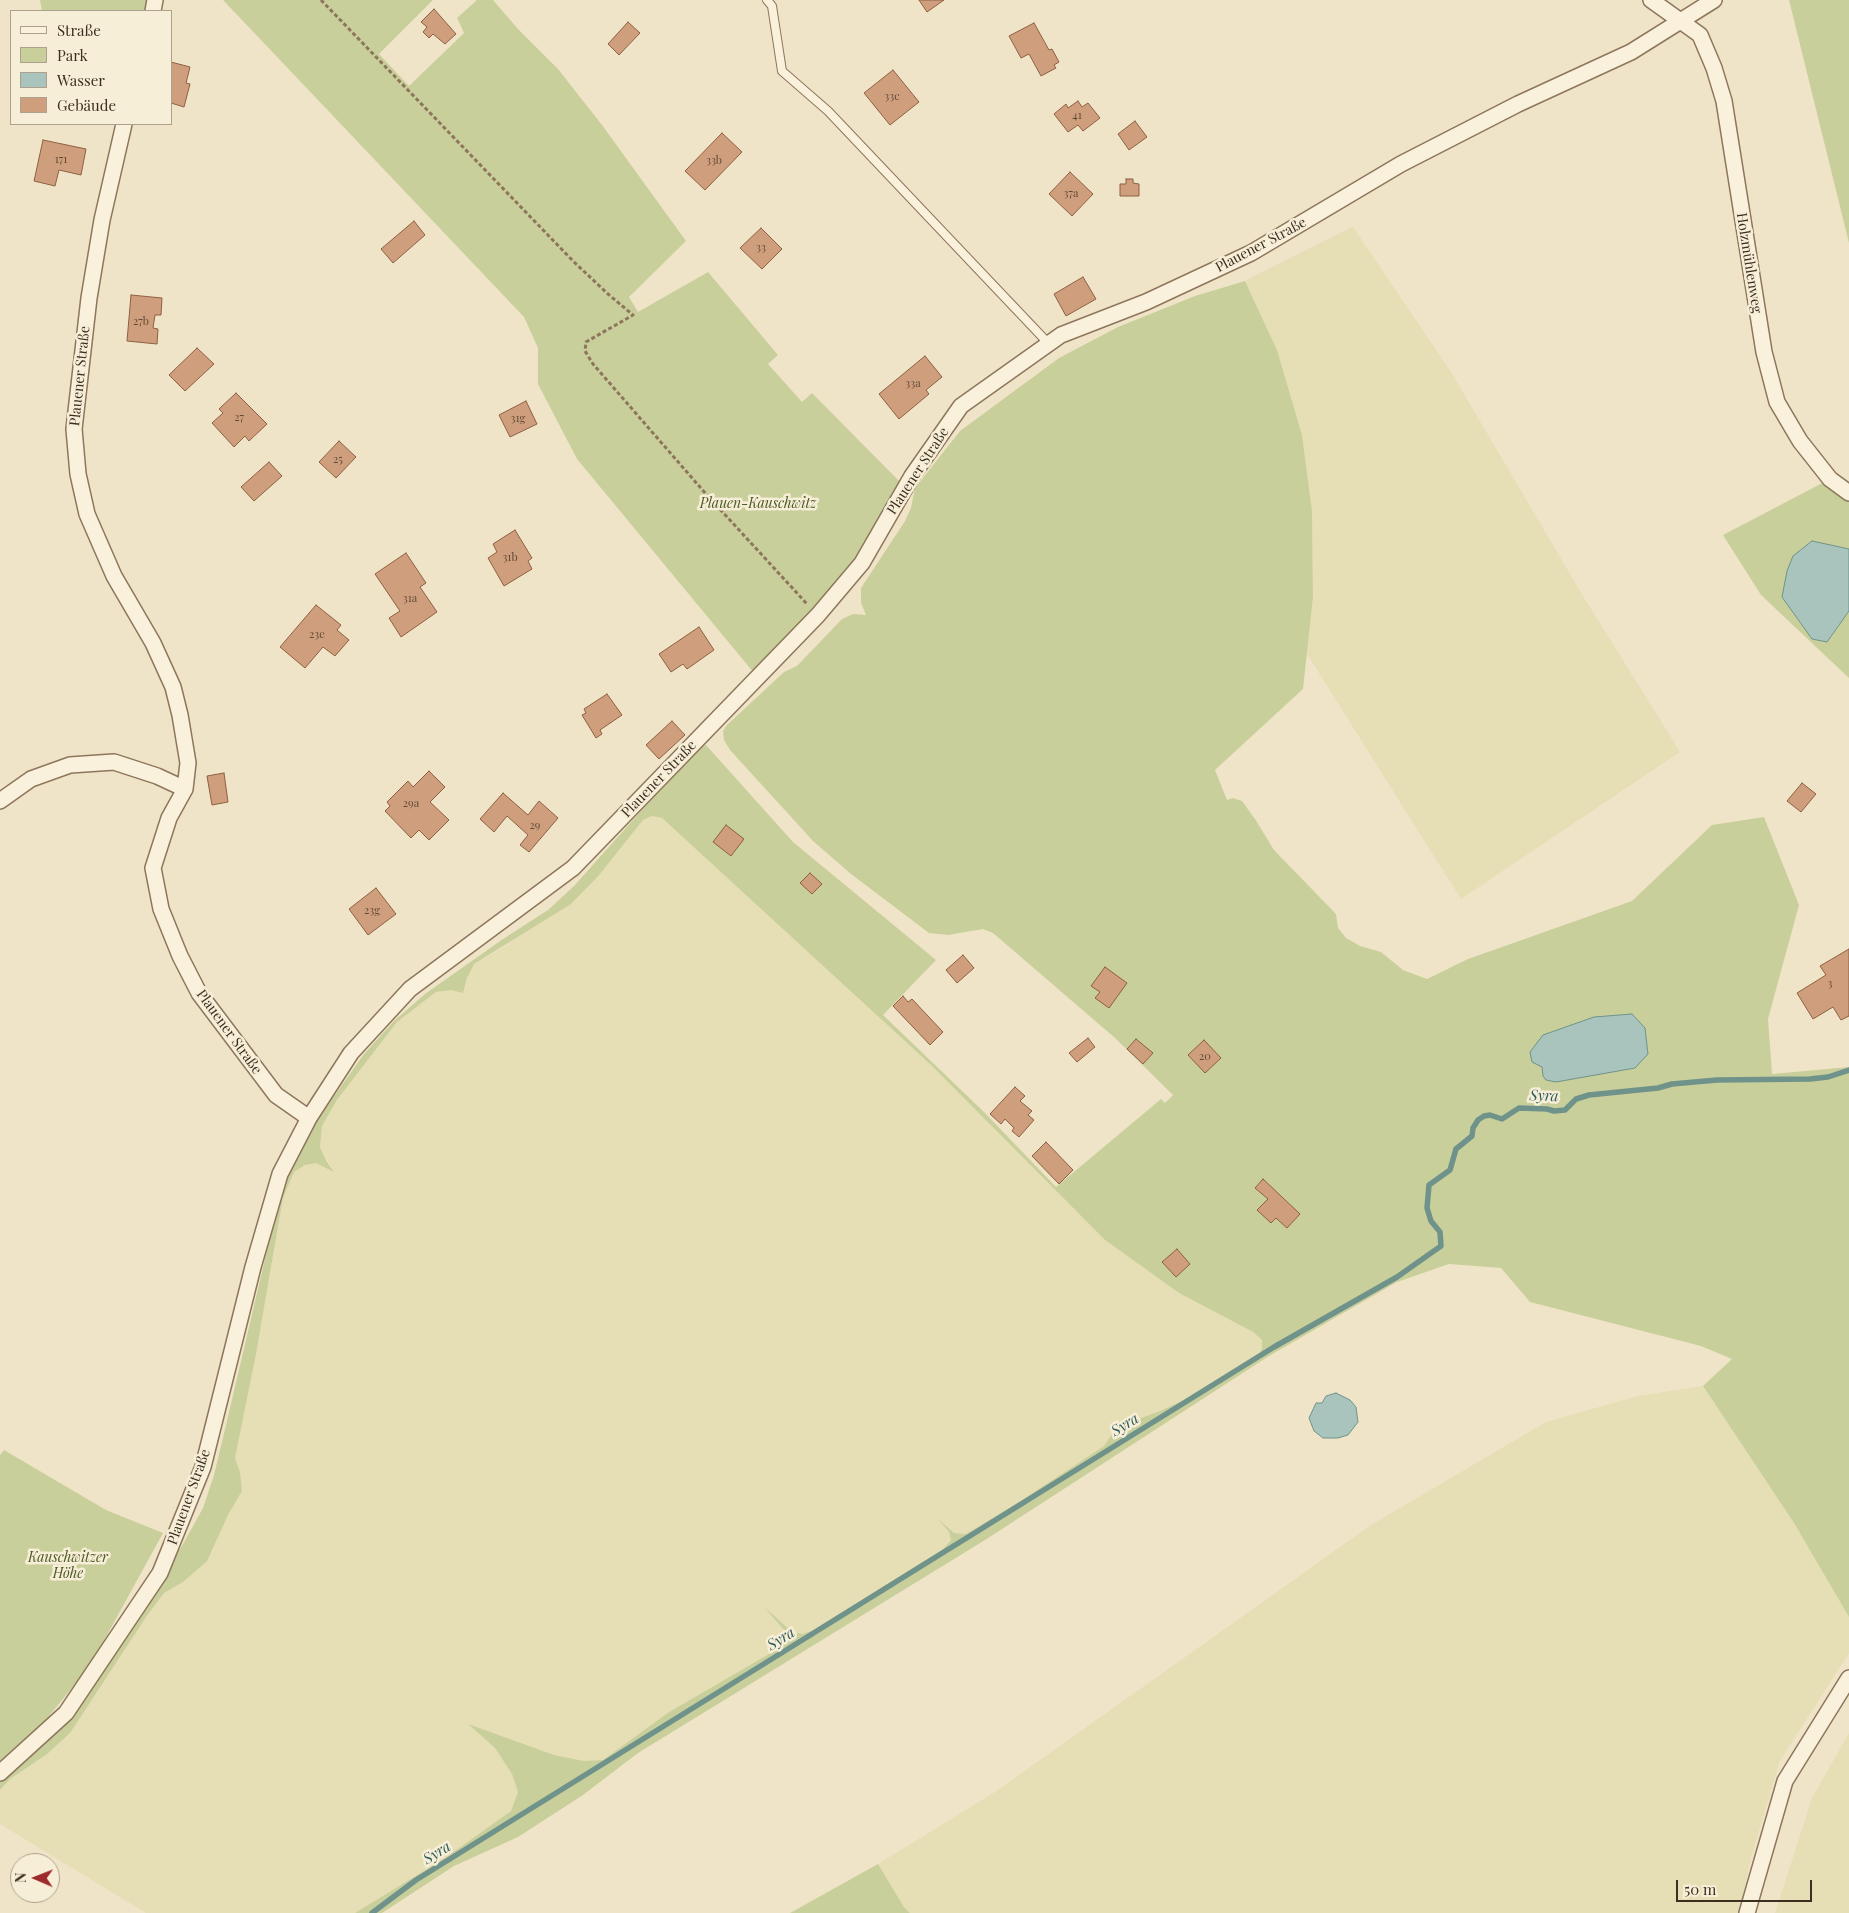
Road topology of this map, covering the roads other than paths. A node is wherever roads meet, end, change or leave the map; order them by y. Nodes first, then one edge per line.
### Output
1 (767, 0) edge
2 (1651, 0) edge
3 (1714, 0) edge
4 (1680, 21) junction
5 (124, 125) edge
6 (1049, 344) junction
7 (1849, 493) edge
8 (185, 788) junction
9 (0, 801) edge
10 (309, 1118) junction
11 (1849, 1678) edge
12 (0, 1773) edge
13 (1747, 1913) edge

1 - 6 lane
2 - 4 street, Holzmühlenweg
3 - 4 street, Plauener Straße
4 - 6 street, Plauener Straße
4 - 7 street, Holzmühlenweg
5 - 8 street, Plauener Straße
6 - 10 street, Plauener Straße
8 - 9 street
8 - 10 street, Plauener Straße
10 - 12 street, Plauener Straße
11 - 13 street

